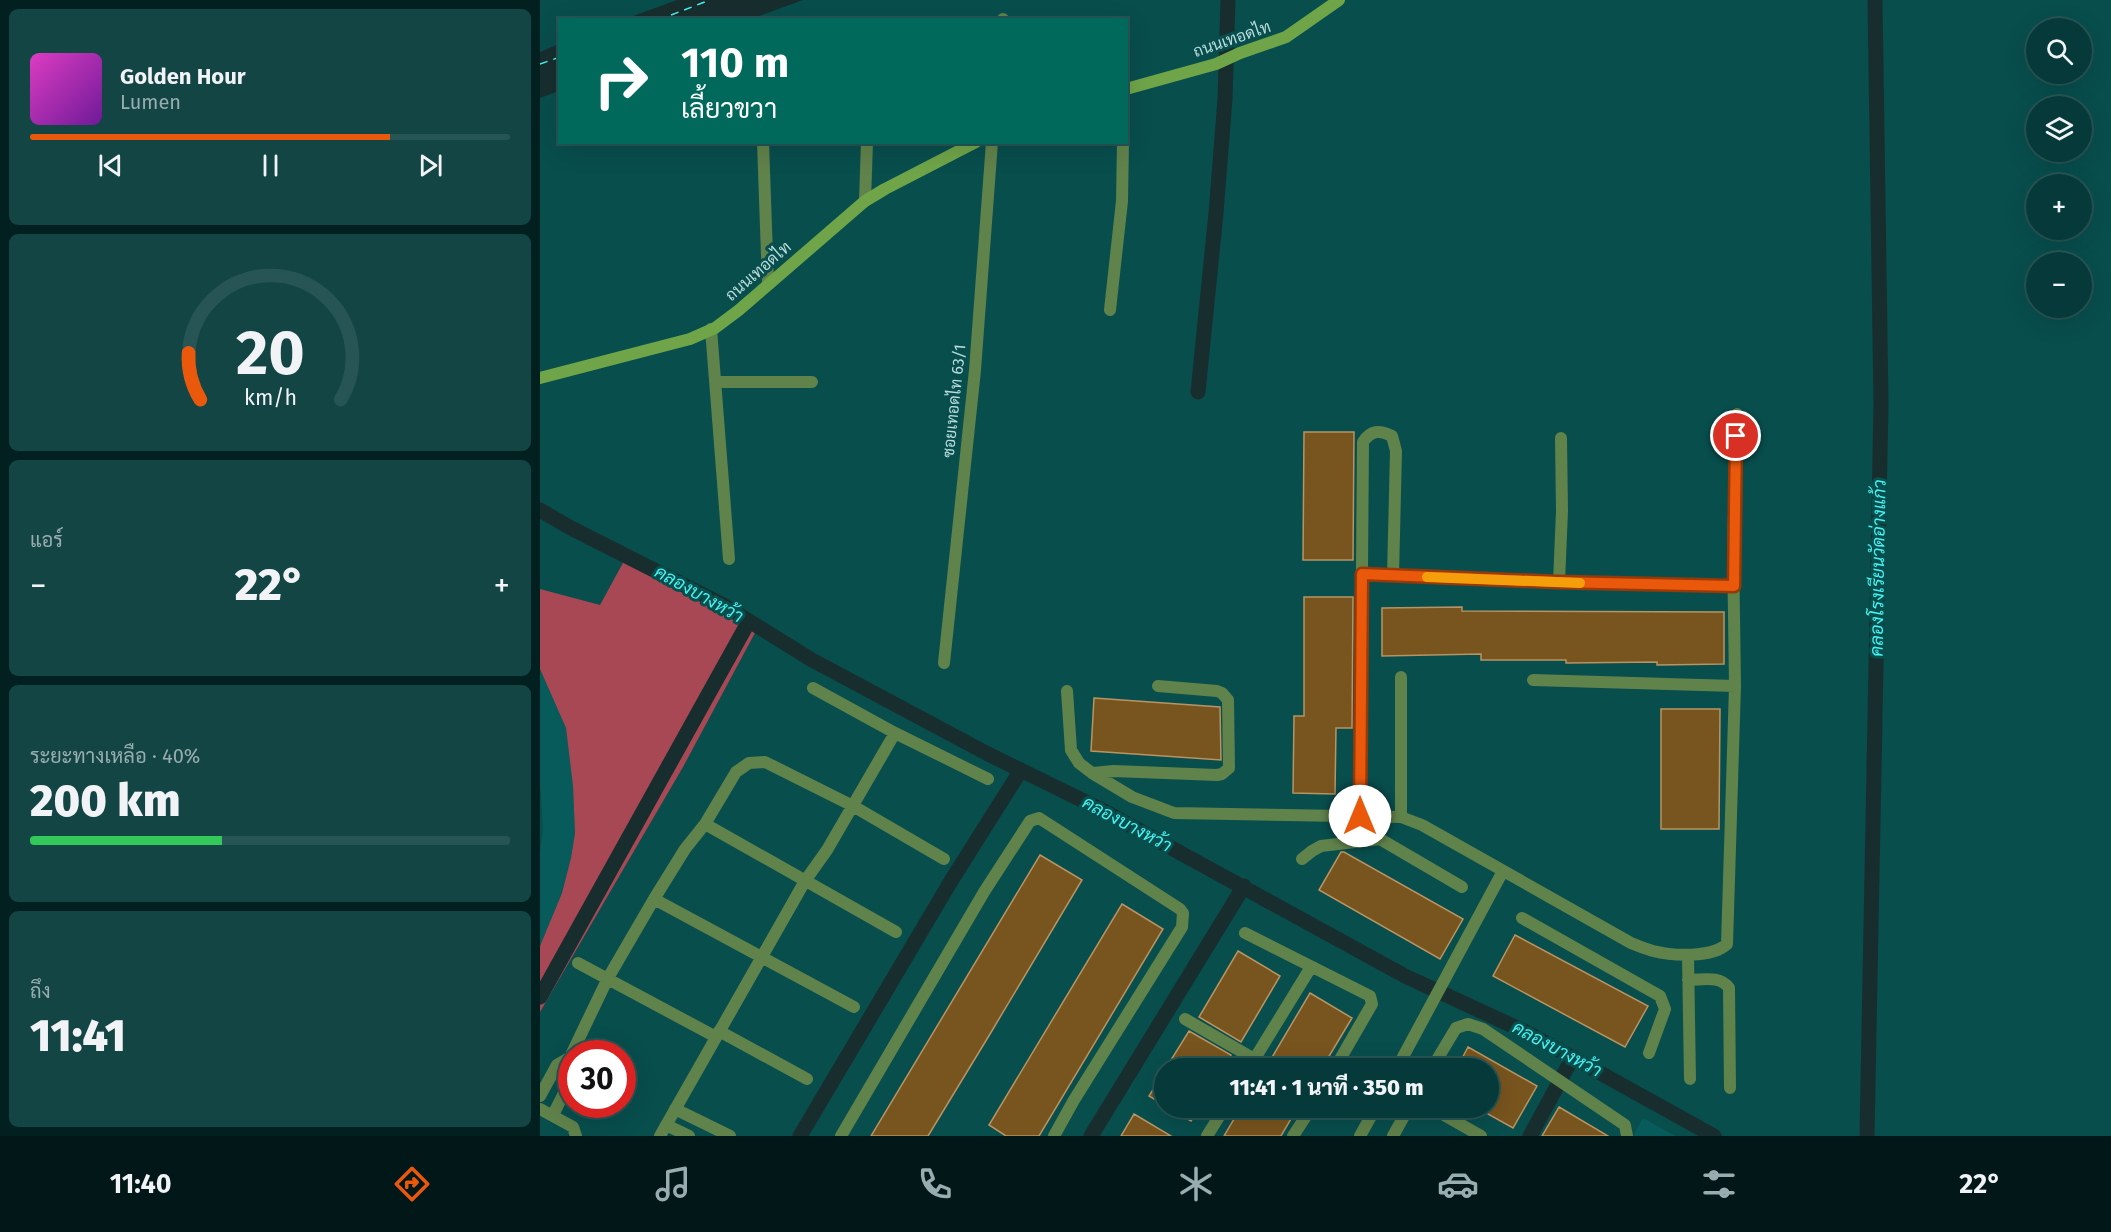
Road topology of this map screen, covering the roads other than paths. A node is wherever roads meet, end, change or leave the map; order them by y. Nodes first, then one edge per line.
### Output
1 (1339, 0) edge
2 (1128, 88) edge
3 (763, 144) edge
4 (867, 144) edge
5 (972, 144) edge
6 (992, 144) edge
7 (1123, 144) edge
8 (865, 201) junction
9 (768, 284) junction
10 (1110, 310) dead end
11 (711, 329) junction
12 (540, 378) edge
13 (715, 382) junction
14 (812, 382) dead end
15 (1737, 414) dead end
16 (1561, 438) dead end
17 (729, 559) dead end
18 (1362, 574) junction
19 (1393, 576) junction
20 (1558, 582) junction
21 (1734, 586) junction
22 (944, 663) dead end
23 (1401, 677) dead end
24 (1533, 680) dead end
25 (1158, 686) dead end
26 (1735, 686) junction
27 (813, 688) dead end
28 (1067, 691) dead end
29 (895, 733) junction
30 (1092, 773) junction
31 (988, 779) dead end
32 (853, 806) junction
33 (1360, 816) junction
34 (1401, 817) junction
35 (705, 824) junction
36 (944, 859) dead end
37 (1302, 860) dead end
38 (1503, 871) junction
39 (806, 881) junction
40 (1462, 887) dead end
41 (654, 899) junction
42 (1522, 918) dead end
43 (896, 932) dead end
44 (1245, 933) dead end
45 (1688, 955) junction
46 (762, 957) junction
47 (578, 963) dead end
48 (1311, 968) junction
49 (608, 978) junction
50 (1688, 981) junction
51 (854, 1007) dead end
52 (1185, 1019) dead end
53 (718, 1034) junction
54 (580, 1040) edge
55 (1649, 1053) dead end
56 (1244, 1058) edge
57 (1255, 1058) edge
58 (1341, 1058) edge
59 (1402, 1058) edge
60 (1438, 1058) edge
61 (558, 1065) edge
62 (1690, 1078) dead end
63 (807, 1079) dead end
64 (1730, 1088) dead end
65 (540, 1095) edge
66 (558, 1105) edge
67 (540, 1109) edge
68 (675, 1109) junction
69 (553, 1115) junction
70 (1218, 1118) edge
71 (1305, 1118) edge
72 (1370, 1118) edge
73 (1403, 1118) edge
74 (1449, 1118) edge
75 (663, 1130) edge
76 (576, 1136) edge
77 (689, 1136) edge
78 (730, 1136) edge
79 (841, 1136) edge
80 (1053, 1136) edge
81 (1207, 1136) edge
82 (1293, 1136) edge
83 (1360, 1136) edge
84 (1393, 1136) edge
85 (1481, 1136) edge
86 (1627, 1136) edge

1 - 2 main road, ถนนเทอดไท
3 - 9 street
4 - 8 street
5 - 8 main road, ถนนเทอดไท
6 - 22 street, ซอยเทอดไท 63/1
7 - 10 street
8 - 9 main road, ถนนเทอดไท
9 - 11 main road, ถนนเทอดไท
11 - 12 main road, ถนนเทอดไท
11 - 13 street
13 - 14 street
13 - 17 street
15 - 21 street
16 - 20 street
18 - 19 street
18 - 19 street
18 - 33 street
19 - 20 street
20 - 21 street
21 - 26 street
23 - 34 street
24 - 26 street
25 - 30 street
26 - 45 street
27 - 29 street
28 - 30 street
29 - 31 street
29 - 32 street
30 - 33 street
32 - 35 street
32 - 36 street
32 - 39 street
33 - 34 street
34 - 38 street
35 - 39 street
35 - 41 street
37 - 40 street
38 - 45 street
38 - 59 street
39 - 43 street
39 - 46 street
41 - 46 street
41 - 49 street
42 - 55 street
44 - 48 street
45 - 50 street
46 - 51 street
46 - 53 street
47 - 49 street
48 - 57 street
48 - 58 street
49 - 53 street
49 - 54 street
50 - 62 street
50 - 64 street
52 - 56 street
53 - 63 street
53 - 68 street
60 - 86 street
61 - 65 street
66 - 69 street
67 - 69 street
68 - 75 street
68 - 78 street
69 - 76 street
70 - 81 street
71 - 82 street
72 - 83 street
73 - 84 street
74 - 85 street
75 - 77 street
79 - 80 street

